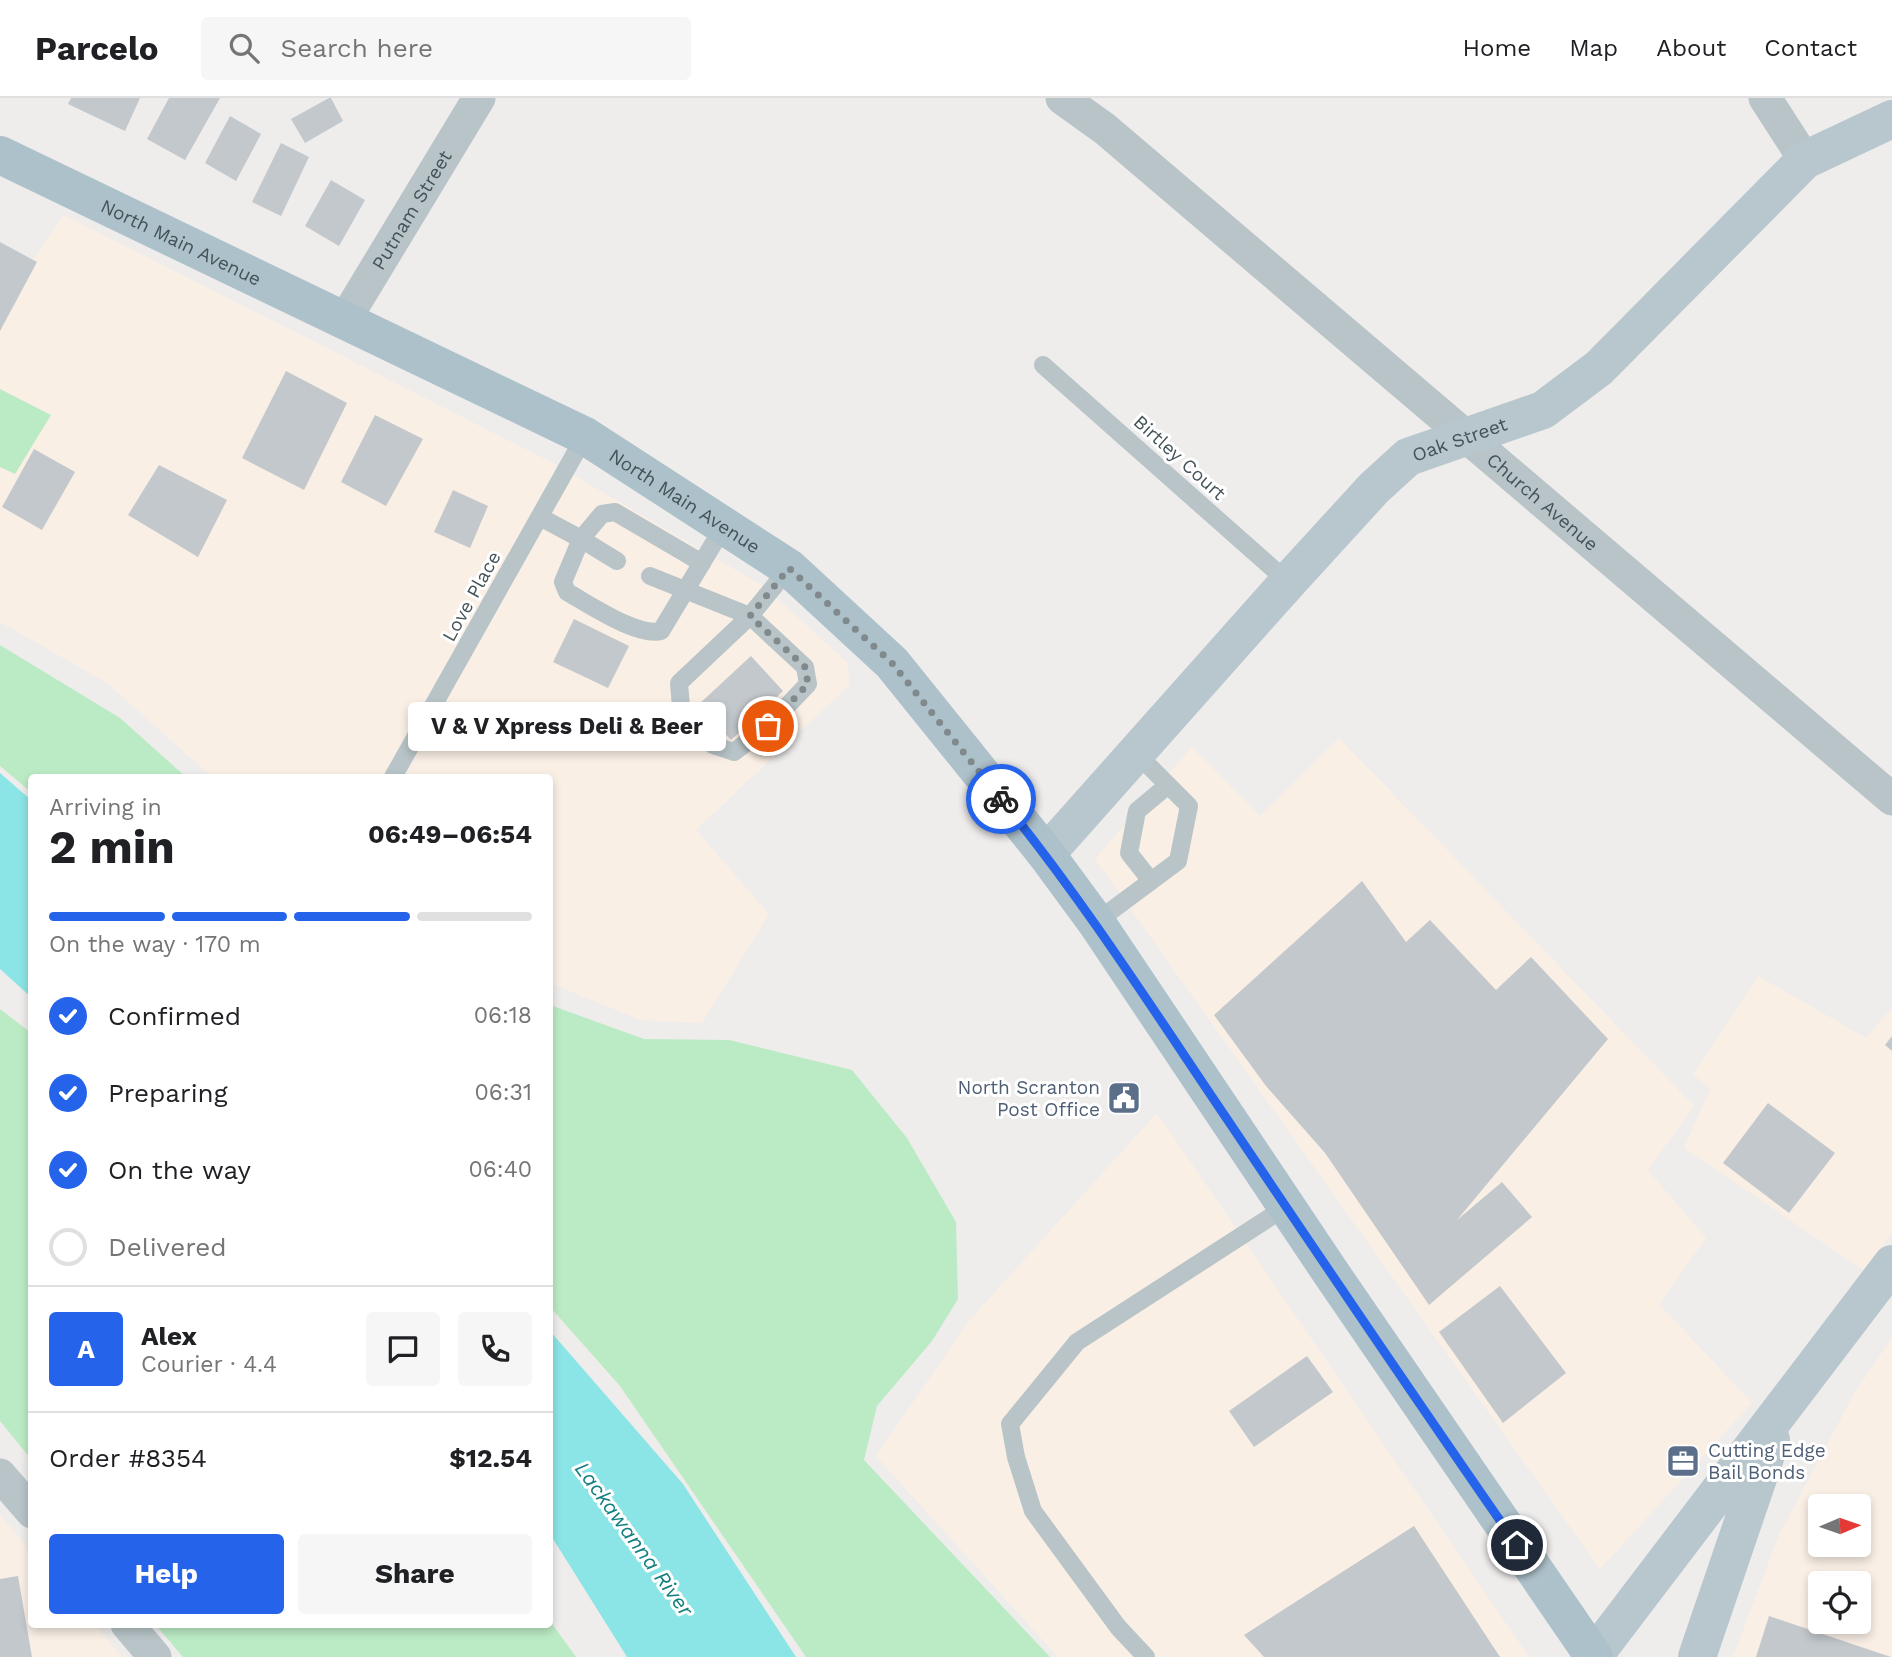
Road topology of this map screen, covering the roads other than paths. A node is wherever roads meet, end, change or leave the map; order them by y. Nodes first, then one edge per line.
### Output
1 (479, 98) edge
2 (1062, 98) edge
3 (1765, 98) edge
4 (1892, 119) edge
5 (0, 155) edge
6 (1805, 160) junction
7 (344, 321) junction
8 (1043, 365) dead end
9 (585, 436) junction
10 (1465, 436) junction
11 (540, 517) junction
12 (724, 526) junction
13 (581, 539) junction
14 (617, 561) dead end
15 (702, 563) junction
16 (789, 568) junction
17 (650, 576) dead end
18 (1288, 582) junction
19 (688, 589) junction
20 (750, 616) junction
21 (1136, 753) junction
22 (395, 774) edge
23 (1168, 785) junction
24 (1892, 799) edge
25 (1046, 854) junction
26 (1151, 881) junction
27 (1096, 922) junction
28 (1286, 1207) junction
29 (1892, 1264) edge
30 (1782, 1408) junction
31 (0, 1475) edge
32 (28, 1507) edge
33 (130, 1628) edge
34 (155, 1657) edge
35 (1146, 1657) edge
36 (1593, 1657) edge
37 (1697, 1657) edge

1 - 7 street, Putnam Street
2 - 10 street, Church Avenue
3 - 6 street
4 - 6 street, Oak Street
5 - 7 main road, North Main Avenue
6 - 10 street, Oak Street
7 - 9 main road, North Main Avenue
8 - 18 lane, Birtley Court
9 - 11 lane, Love Place
9 - 12 main road, North Main Avenue
10 - 18 street, Oak Street
10 - 24 street, Church Avenue
11 - 13 lane
11 - 22 lane, Love Place
12 - 15 lane
12 - 16 main road, North Main Avenue
13 - 14 lane
13 - 15 lane
13 - 19 lane
15 - 19 lane
16 - 20 lane
16 - 25 main road, North Main Avenue
17 - 19 lane
18 - 21 street, Oak Street
19 - 20 lane
20 - 20 lane
21 - 23 lane
21 - 25 street, Oak Street
23 - 26 lane
23 - 26 lane
25 - 27 main road, North Main Avenue
26 - 27 lane
27 - 28 main road, North Main Avenue
28 - 35 lane
28 - 36 main road, North Main Avenue
29 - 30 street
30 - 36 street
30 - 37 street
31 - 32 street
33 - 34 street

